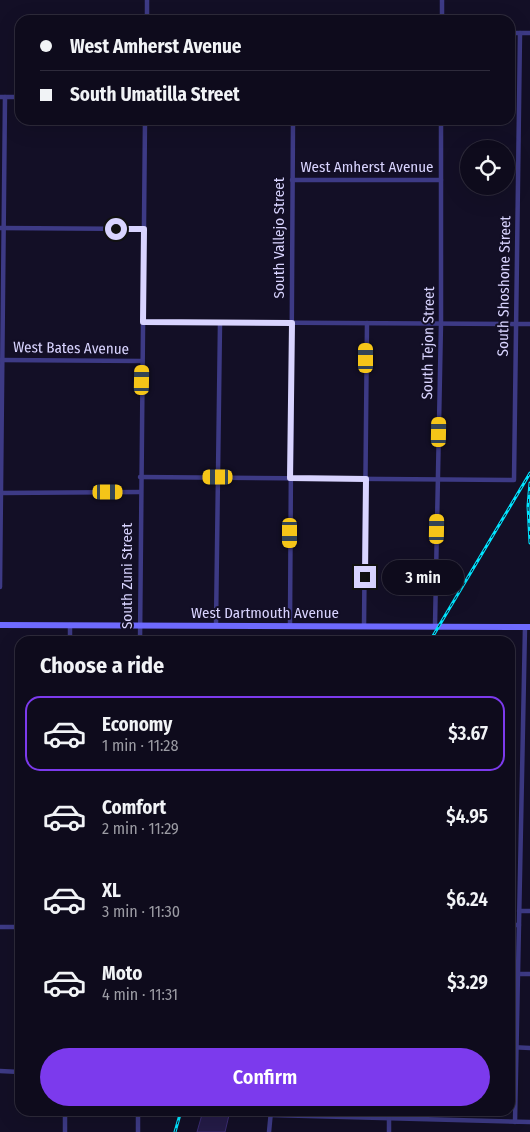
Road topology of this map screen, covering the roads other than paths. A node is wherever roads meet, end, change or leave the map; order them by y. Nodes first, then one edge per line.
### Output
1 (147, 0) edge
2 (442, 0) edge
3 (147, 15) edge
4 (442, 15) edge
5 (515, 33) edge
6 (520, 33) junction
7 (530, 33) edge
8 (3, 97) edge
9 (145, 125) edge
10 (293, 125) edge
11 (442, 125) edge
12 (292, 180) junction
13 (441, 180) junction
14 (2, 228) edge
15 (144, 229) junction
16 (143, 322) junction
17 (220, 322) junction
18 (292, 323) junction
19 (367, 323) junction
20 (441, 323) junction
21 (516, 324) junction
22 (530, 324) edge
23 (1, 360) edge
24 (142, 361) junction
25 (140, 477) junction
26 (218, 477) junction
27 (290, 478) junction
28 (366, 479) junction
29 (438, 480) junction
30 (140, 492) junction
31 (1, 493) edge
32 (0, 587) edge
33 (0, 625) edge
34 (70, 625) junction
35 (140, 625) junction
36 (216, 625) junction
37 (290, 626) junction
38 (364, 626) junction
39 (435, 626) junction
40 (527, 627) edge
41 (70, 636) edge
42 (140, 636) edge
43 (519, 911) junction
44 (530, 911) edge
45 (515, 925) edge
46 (519, 925) junction
47 (0, 927) edge
48 (15, 927) edge
49 (518, 974) junction
50 (530, 974) edge
51 (517, 1047) junction
52 (530, 1048) edge
53 (0, 1071) edge
54 (15, 1072) edge
55 (65, 1116) edge
56 (138, 1116) edge
57 (271, 1116) edge
58 (330, 1116) edge
59 (390, 1119) junction
60 (515, 1122) junction
61 (530, 1122) edge
62 (65, 1132) edge
63 (138, 1132) edge
64 (269, 1132) edge
65 (389, 1132) edge

1 - 3 street
2 - 4 street
5 - 6 street
6 - 7 street
6 - 21 street, South Shoshone Street
8 - 14 street
9 - 15 street, South Zuni Street
10 - 12 street, South Vallejo Street
11 - 13 street, South Tejon Street
12 - 13 street, West Amherst Avenue
12 - 18 street, South Vallejo Street
13 - 20 street, South Tejon Street
14 - 15 street
14 - 23 street
15 - 16 street, South Zuni Street
16 - 17 street, West Bates Avenue
16 - 24 street, South Zuni Street
17 - 18 street, West Bates Avenue
17 - 26 street
18 - 19 street, West Bates Avenue
18 - 27 street, South Vallejo Street
19 - 20 street, West Bates Avenue
19 - 28 street
20 - 21 street, West Bates Avenue
20 - 29 street, South Tejon Street
21 - 22 street, West Bates Avenue
21 - 29 street, South Shoshone Street
23 - 24 street, West Bates Avenue
23 - 31 street
24 - 25 street, South Zuni Street
25 - 26 street
25 - 30 street, South Zuni Street
26 - 27 street
26 - 36 street
27 - 28 street
27 - 37 street, South Vallejo Street
28 - 29 street
28 - 38 street
29 - 39 street, South Tejon Street
30 - 31 street
30 - 35 street, South Zuni Street
31 - 32 street
33 - 34 main road, West Dartmouth Avenue
34 - 35 main road, West Dartmouth Avenue
34 - 41 street
35 - 36 main road, West Dartmouth Avenue
35 - 42 street, South Zuni Street
36 - 37 main road, West Dartmouth Avenue
37 - 38 main road, West Dartmouth Avenue
38 - 39 main road, West Dartmouth Avenue
39 - 40 main road, West Dartmouth Avenue
40 - 43 street
43 - 44 street
43 - 46 street
45 - 46 street
46 - 49 street
47 - 48 street
49 - 50 street
49 - 51 street
51 - 52 street
51 - 60 street
53 - 54 street
55 - 62 street
56 - 63 street
57 - 64 street
58 - 59 street
59 - 60 street
59 - 65 street
60 - 61 street

